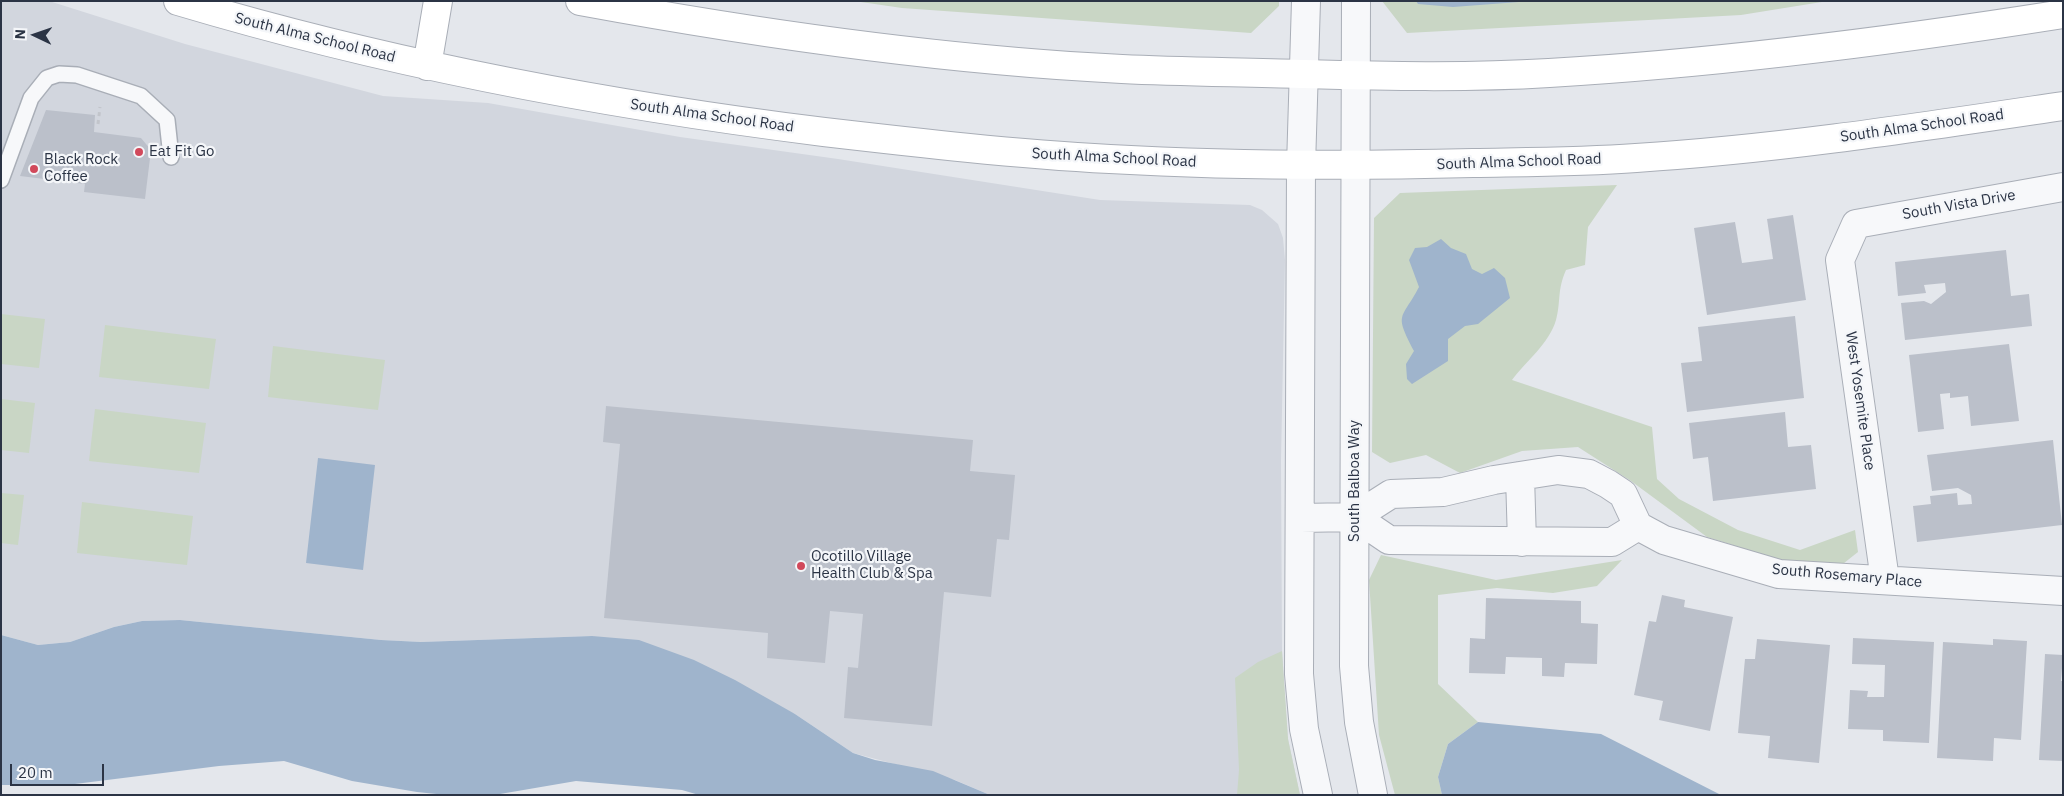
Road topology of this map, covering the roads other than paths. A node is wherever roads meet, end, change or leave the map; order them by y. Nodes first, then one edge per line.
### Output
1 (178, 1) edge
2 (438, 1) edge
3 (580, 1) edge
4 (1306, 1) edge
5 (1356, 1) edge
6 (2063, 14) edge
7 (427, 66) junction
8 (1304, 74) junction
9 (1355, 76) junction
10 (2063, 106) edge
11 (172, 157) dead end
12 (1301, 166) junction
13 (1356, 166) junction
14 (1, 180) edge
15 (2063, 187) edge
16 (1856, 224) joint
17 (1520, 476) junction
18 (1356, 517) junction
19 (1300, 518) junction
20 (1638, 526) junction
21 (1522, 542) junction
22 (1886, 580) junction
23 (2063, 591) edge
24 (1318, 795) edge
25 (1373, 795) edge

1 - 7 main road, South Alma School Road
2 - 7 main road
3 - 8 main road
4 - 8 street
5 - 9 street, South Balboa Way
6 - 9 main road
7 - 12 main road, South Alma School Road
8 - 9 main road
8 - 12 street
9 - 13 street, South Balboa Way
10 - 13 main road, South Alma School Road
11 - 14 lane
12 - 13 main road, South Alma School Road
12 - 19 street
13 - 18 street, South Balboa Way
15 - 16 street, South Vista Drive
16 - 22 street, West Yosemite Place
17 - 18 street
17 - 20 street
17 - 21 street
18 - 19 street
18 - 21 street
18 - 25 street, South Balboa Way
19 - 24 street
20 - 21 street
20 - 22 street, South Rosemary Place
22 - 23 street, South Rosemary Place

